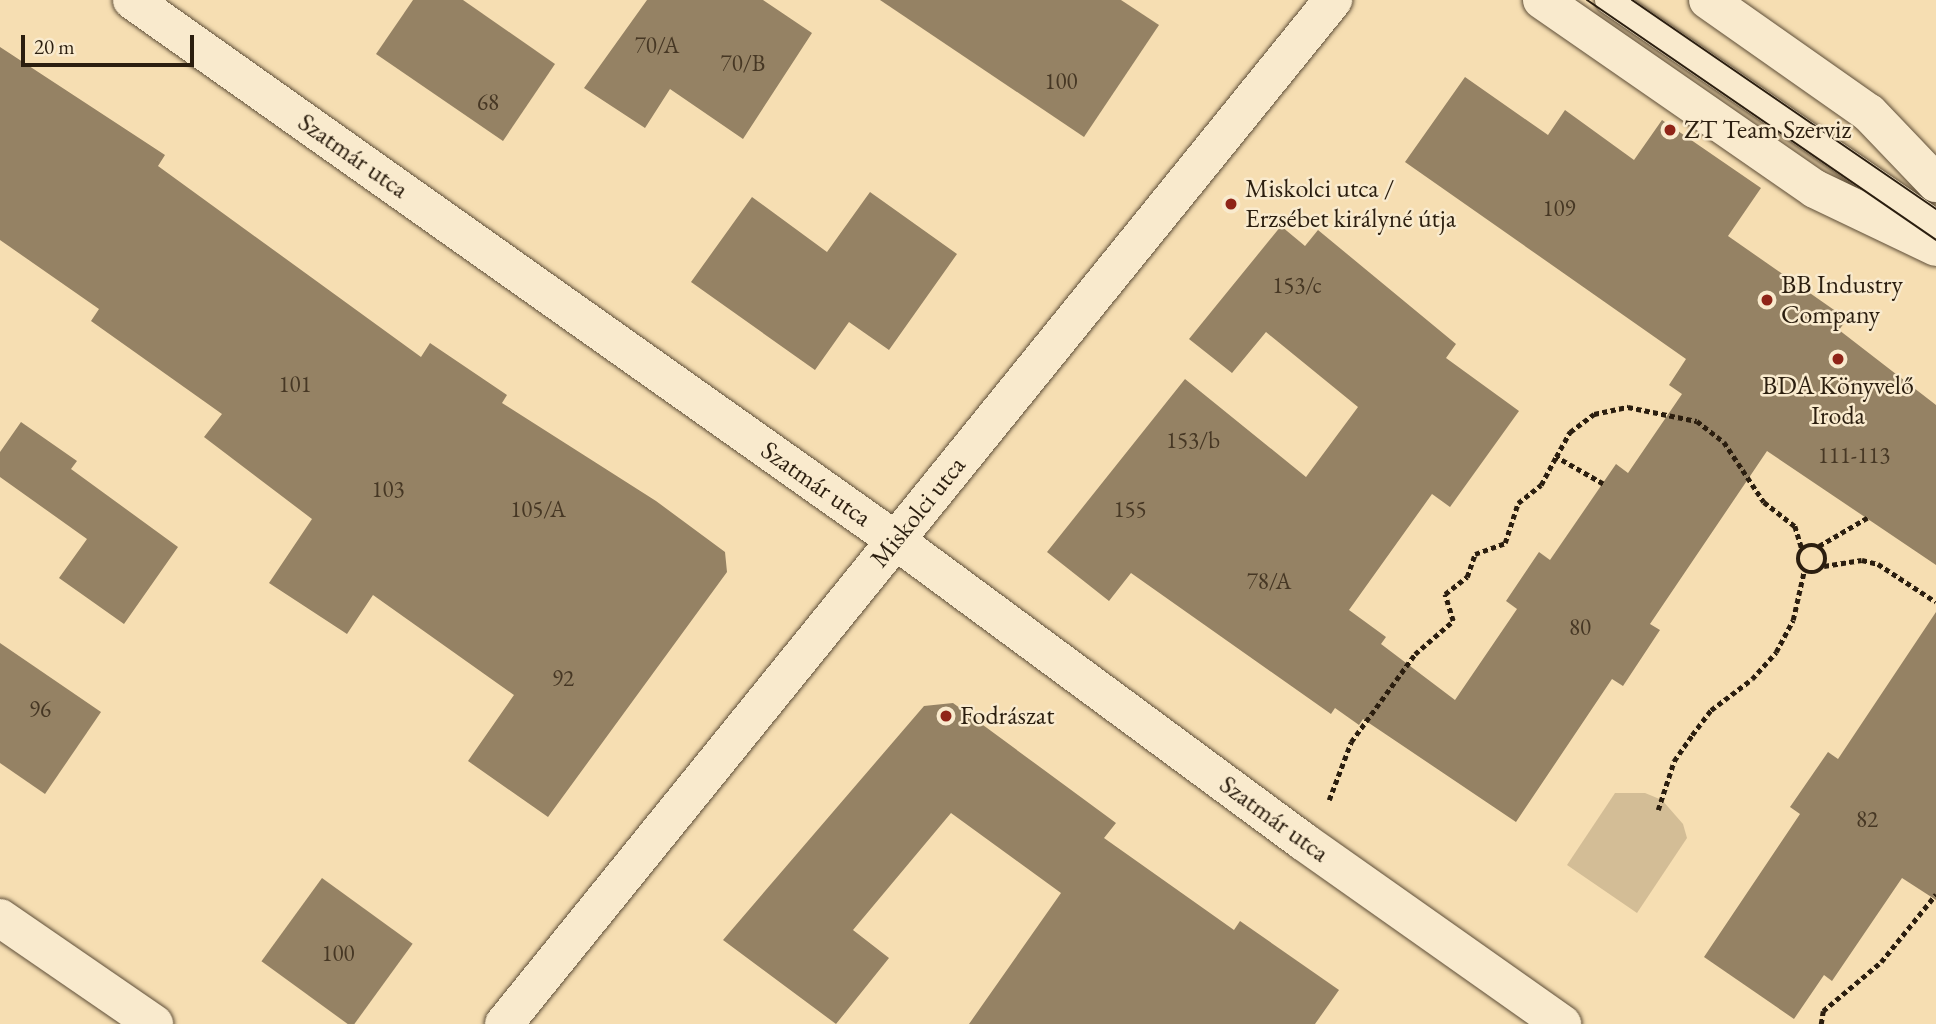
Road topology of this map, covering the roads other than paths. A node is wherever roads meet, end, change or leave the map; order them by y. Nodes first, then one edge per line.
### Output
1 (132, 0) edge
2 (1333, 0) edge
3 (1542, 0) edge
4 (1609, 0) edge
5 (1709, 0) edge
6 (1936, 183) edge
7 (1936, 224) edge
8 (1936, 247) edge
9 (895, 540) junction
10 (0, 918) edge
11 (154, 1024) edge
12 (504, 1024) edge
13 (1562, 1024) edge

1 - 9 street, Szatmár utca
2 - 9 street, Miskolci utca
3 - 8 street
4 - 7 lane
5 - 6 street
9 - 12 street, Miskolci utca
9 - 13 street, Szatmár utca
10 - 11 street

